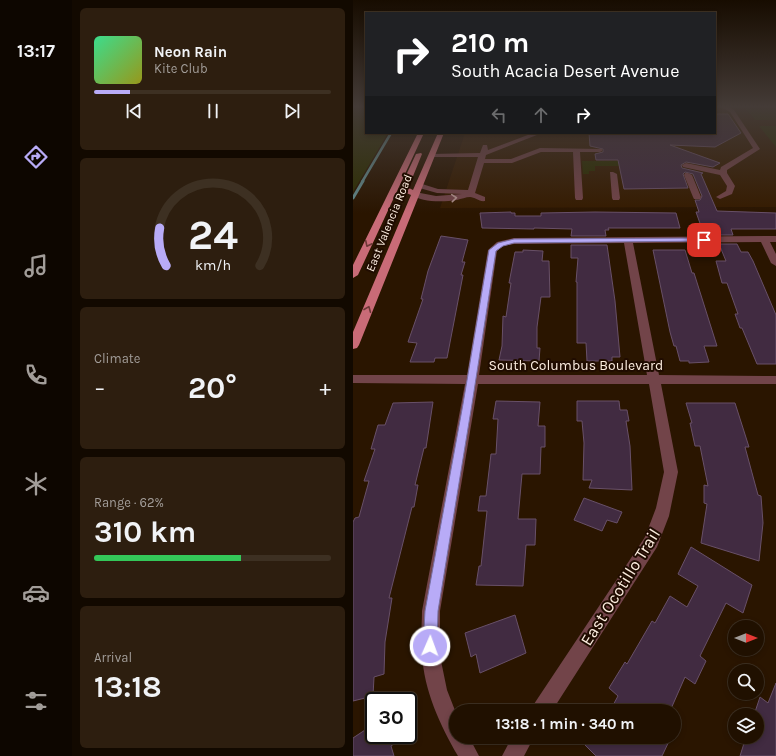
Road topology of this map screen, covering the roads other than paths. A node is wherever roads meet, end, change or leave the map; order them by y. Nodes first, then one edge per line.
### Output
1 (417, 142) edge
2 (423, 142) edge
3 (437, 142) edge
4 (515, 142) edge
5 (753, 142) edge
6 (576, 150) junction
7 (600, 150) dead end
8 (483, 154) junction
9 (431, 155) junction
10 (686, 165) dead end
11 (723, 173) junction
12 (613, 174) dead end
13 (688, 175) dead end
14 (417, 190) junction
15 (471, 194) junction
16 (697, 197) dead end
17 (720, 197) dead end
18 (579, 198) dead end
19 (616, 198) dead end
20 (481, 199) dead end
21 (764, 239) junction
22 (776, 239) edge
23 (629, 240) junction
24 (776, 263) edge
25 (353, 274) edge
26 (353, 345) edge
27 (353, 379) edge
28 (471, 380) junction
29 (655, 380) junction
30 (776, 380) edge
31 (546, 704) edge
32 (449, 721) edge
33 (462, 744) edge
34 (520, 744) edge
35 (469, 756) edge
36 (512, 756) edge

1 -> 25 main road, East Valencia Road
2 - 14 main road
3 - 9 main road, East Valencia Road
4 - 8 street
5 - 11 street
6 - 7 street
6 - 8 street
6 - 18 street
8 - 9 street
8 - 15 street
9 - 14 main road, East Valencia Road
10 - 11 street
11 - 17 street
12 - 19 street
13 - 16 street
14 - 15 street
26 -> 14 main road, East Valencia Road
15 - 20 street
21 - 22 street
21 - 23 street
21 - 24 street
23 - 28 street
23 - 29 street, East Ocotillo Trail
27 - 28 street, South Columbus Boulevard
28 - 29 street, South Columbus Boulevard
28 - 32 street
29 - 30 street, South Columbus Boulevard
29 - 31 street, East Ocotillo Trail
33 - 35 street
34 - 36 street

